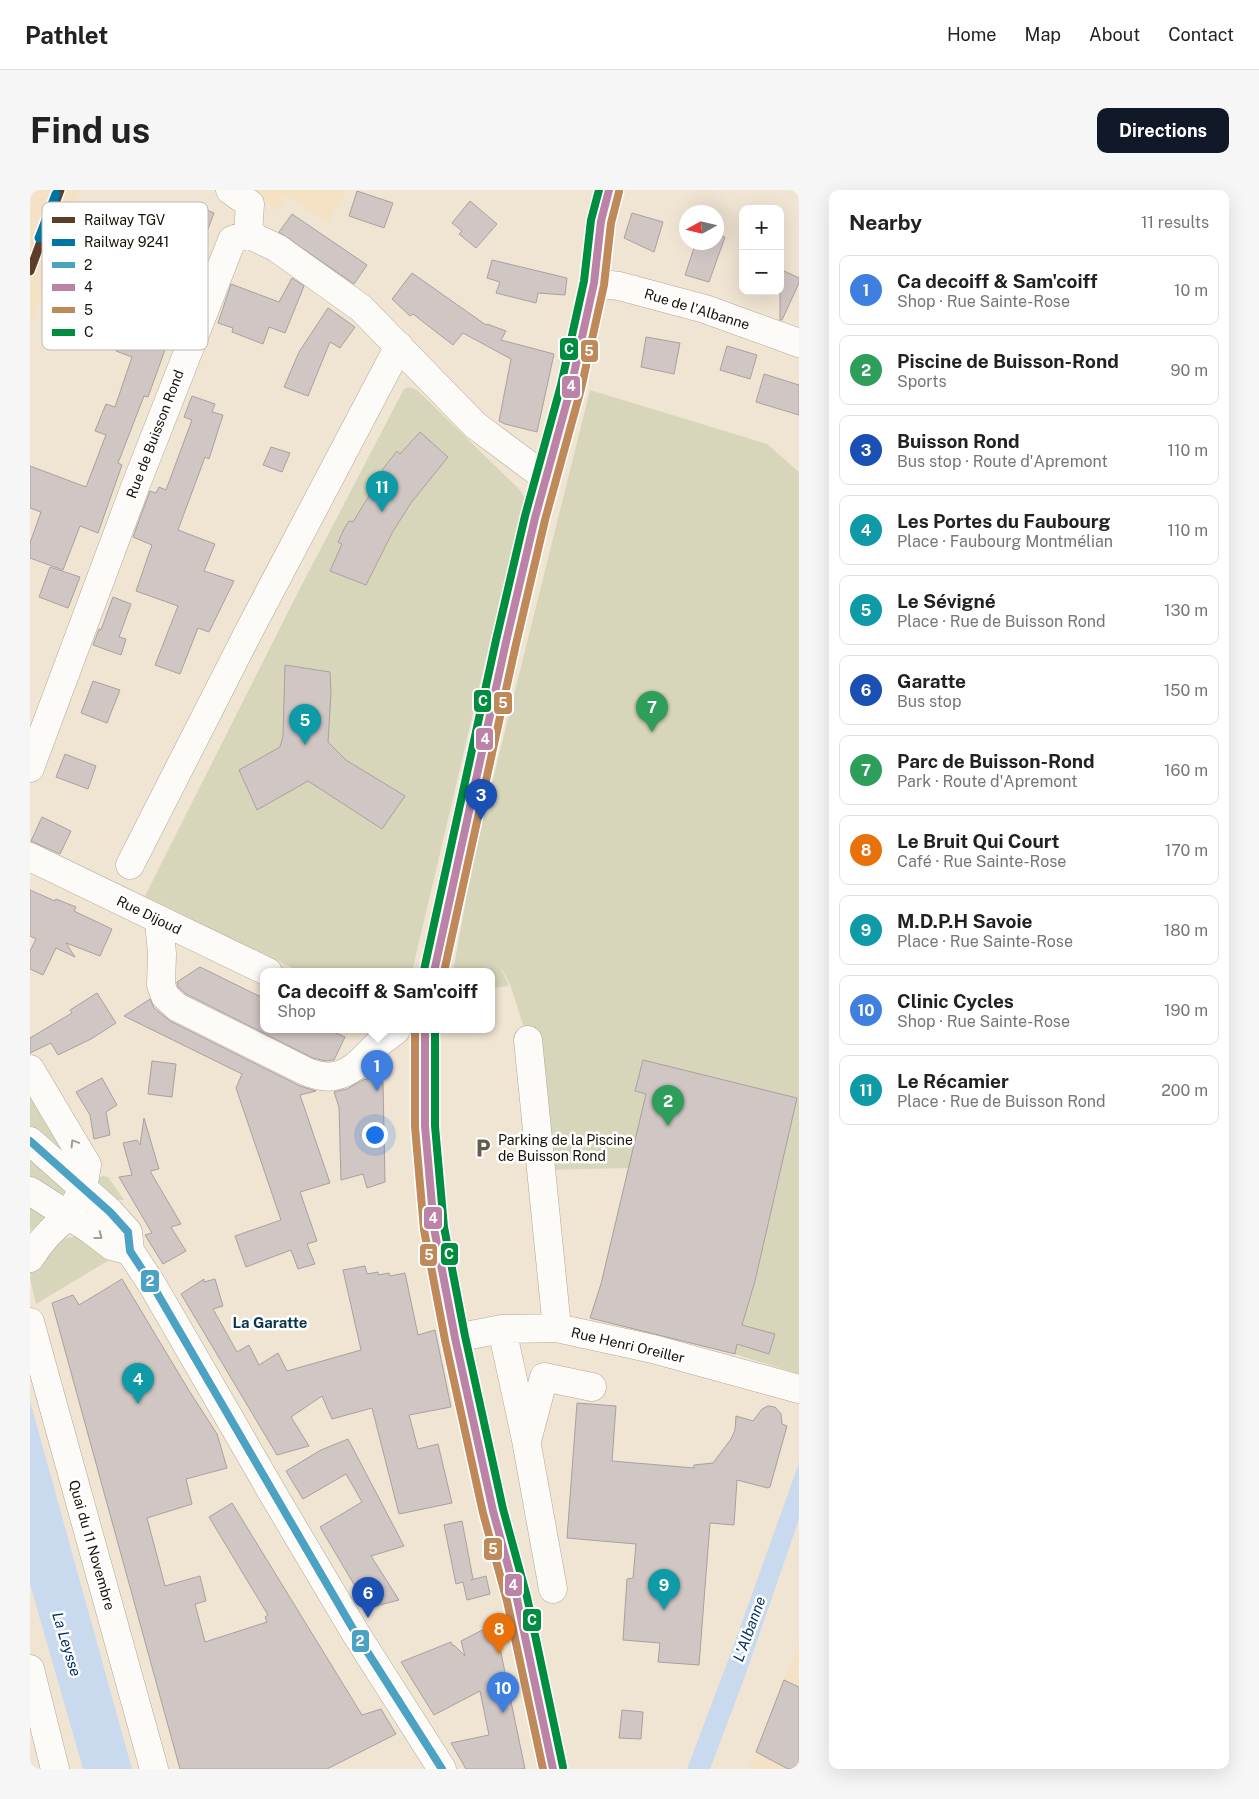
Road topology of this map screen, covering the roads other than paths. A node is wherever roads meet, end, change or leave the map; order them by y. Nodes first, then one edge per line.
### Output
1 (230, 190) edge
2 (609, 190) edge
3 (248, 234) junction
4 (594, 283) junction
5 (208, 301) edge
6 (799, 342) edge
7 (399, 346) junction
8 (189, 350) edge
9 (546, 478) junction
10 (30, 768) edge
11 (30, 857) edge
12 (130, 865) dead end
13 (160, 920) junction
14 (260, 968) edge
15 (435, 968) edge
16 (391, 1033) edge
17 (425, 1033) edge
18 (528, 1040) dead end
19 (30, 1069) edge
20 (30, 1141) edge
21 (83, 1188) junction
22 (30, 1192) edge
23 (69, 1216) junction
24 (130, 1250) junction
25 (30, 1258) edge
26 (30, 1322) edge
27 (557, 1328) junction
28 (502, 1329) junction
29 (454, 1338) junction
30 (592, 1387) dead end
31 (799, 1389) edge
32 (526, 1440) junction
33 (553, 1589) dead end
34 (30, 1673) edge
35 (55, 1769) edge
36 (154, 1769) edge
37 (442, 1769) edge
38 (553, 1769) edge

1 - 3 main road
2 - 4 main road
3 - 5 main road, Rue de Buisson Rond
3 - 7 main road
4 - 6 main road, Rue de l'Albanne
4 - 9 main road
7 - 9 main road
7 - 12 main road
8 - 10 main road, Rue de Buisson Rond
9 - 15 main road
11 - 13 main road, Rue Dijoud
13 - 14 main road, Rue Dijoud
13 - 16 main road
17 - 29 main road
18 - 27 main road
21 -> 19 main road
20 - 21 main road
21 - 23 main road
21 - 24 main road
22 - 23 main road
23 -> 24 main road
23 - 25 main road
24 - 37 main road
26 - 36 main road, Quai du 11 Novembre
27 - 28 main road, Rue Henri Oreiller
27 - 31 main road, Rue Henri Oreiller
28 - 29 main road, Rue Henri Oreiller
28 - 32 main road
29 - 38 main road
30 - 32 main road
32 - 33 main road
34 - 35 main road

